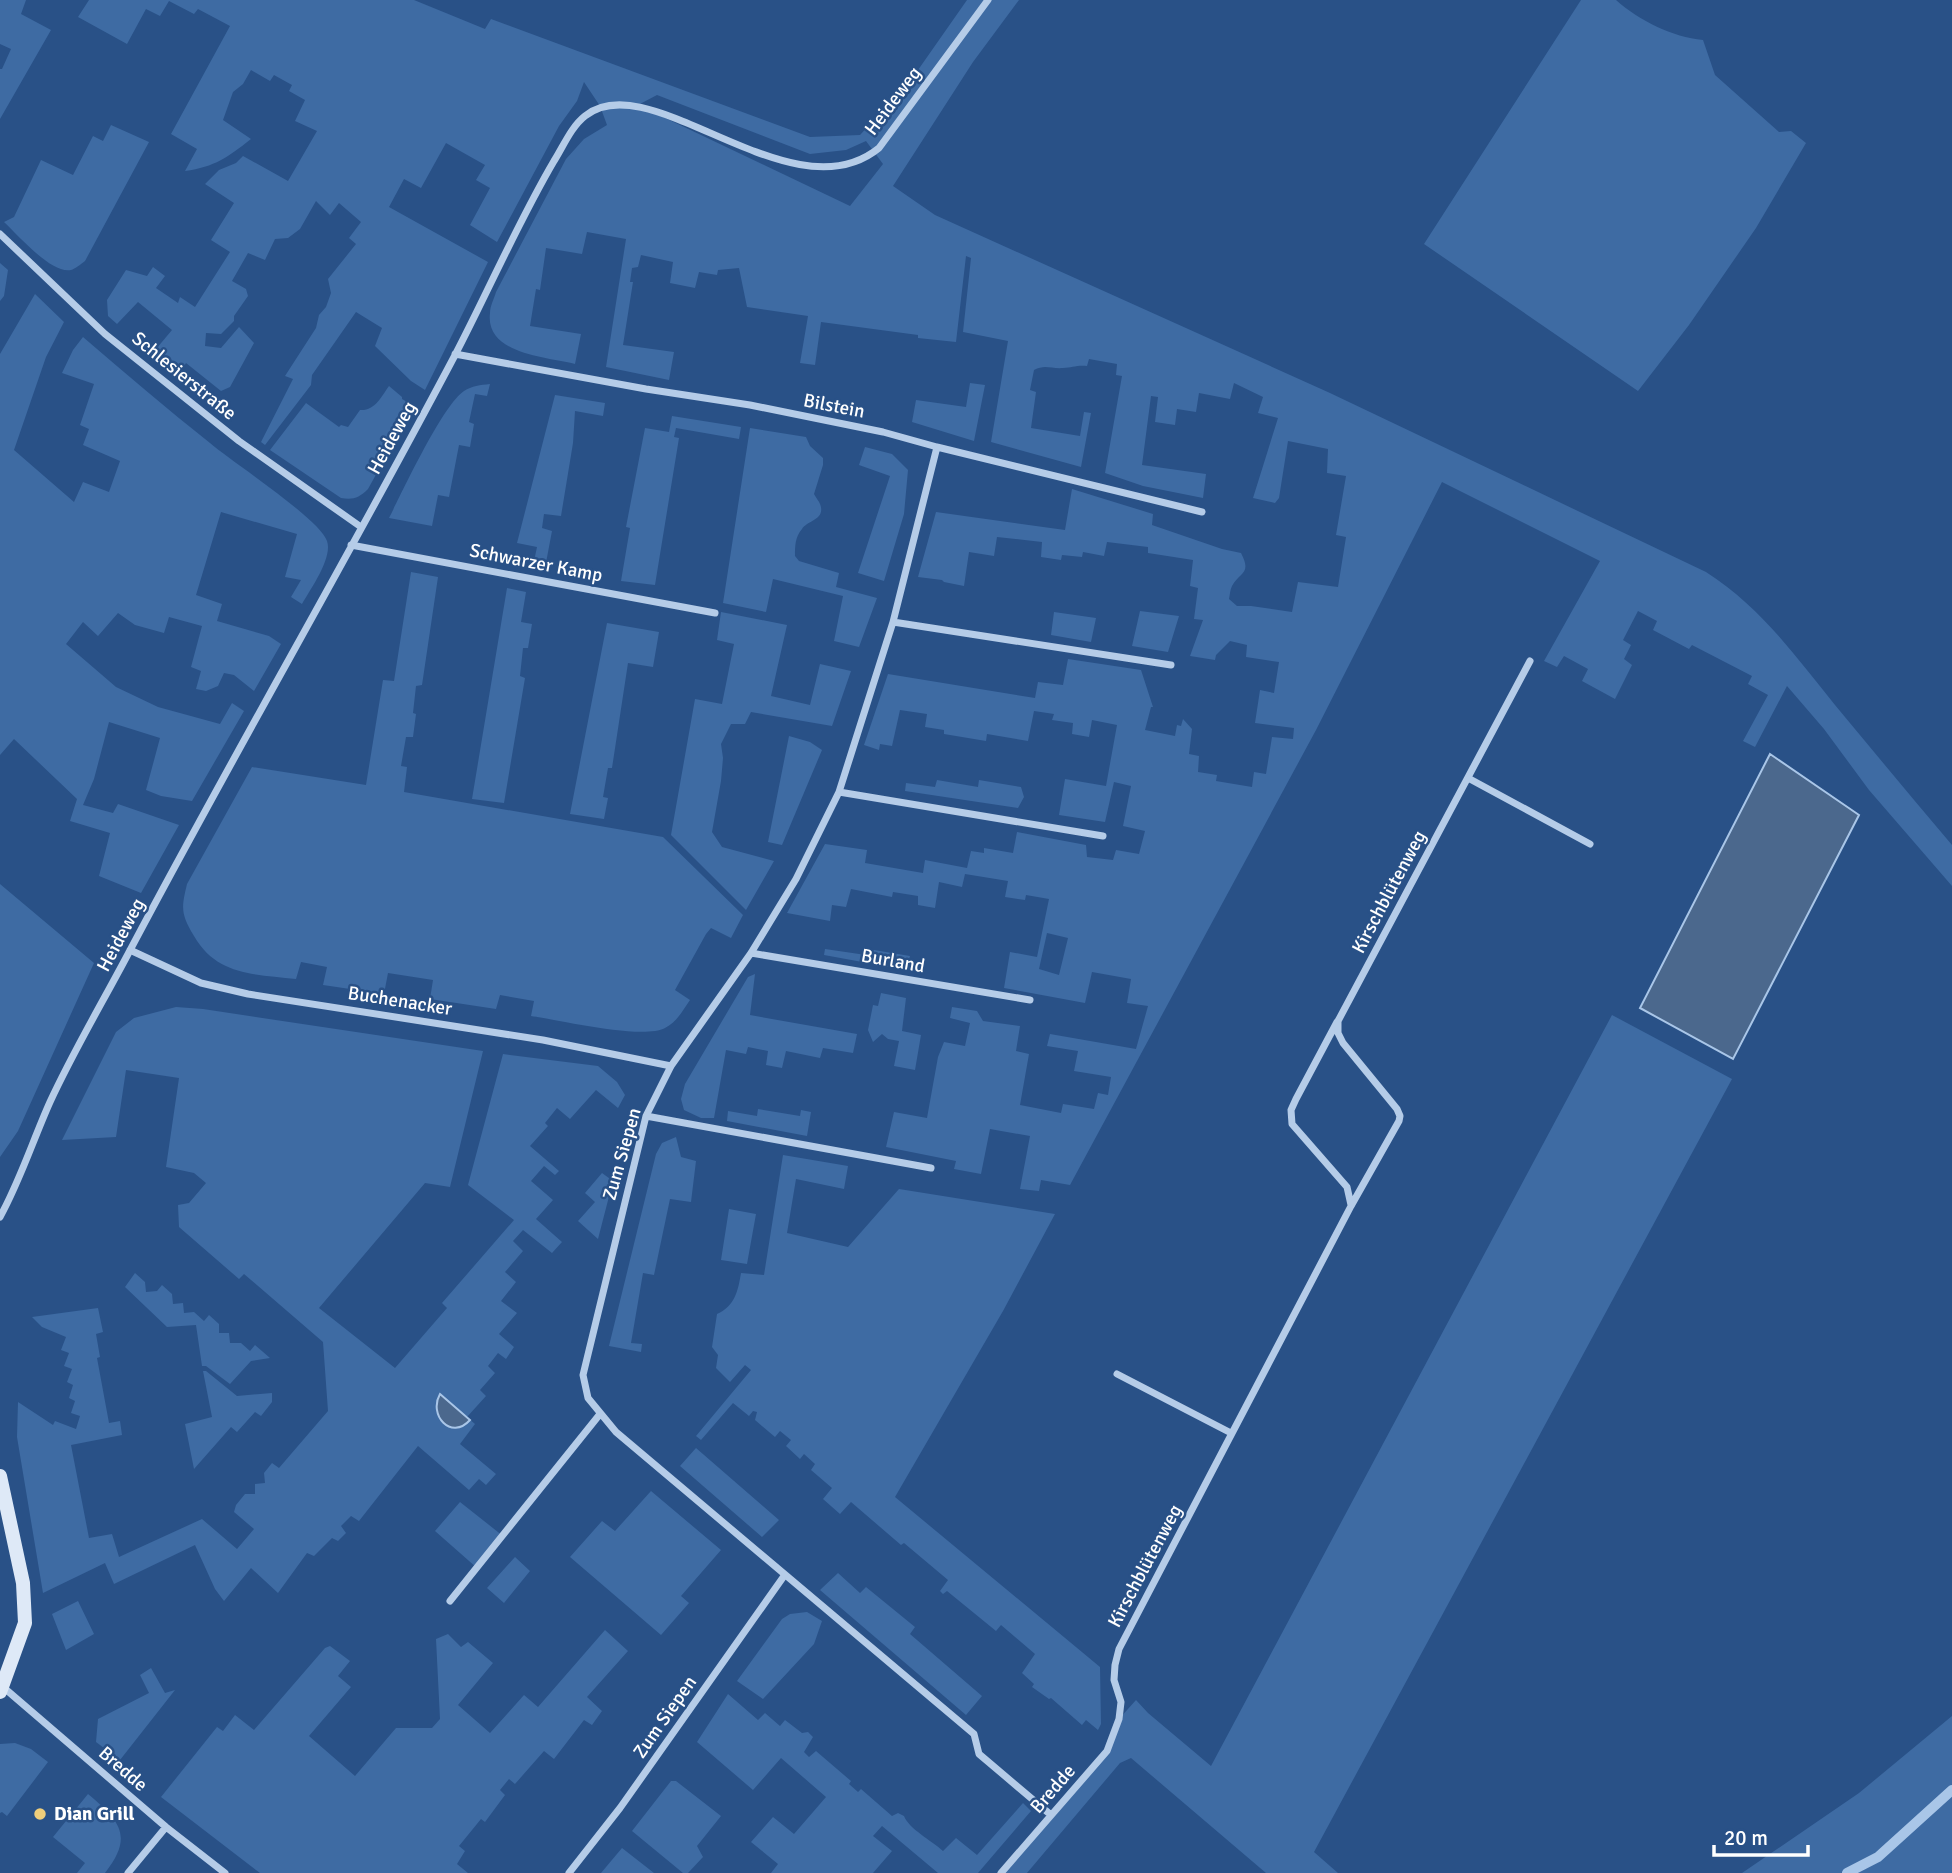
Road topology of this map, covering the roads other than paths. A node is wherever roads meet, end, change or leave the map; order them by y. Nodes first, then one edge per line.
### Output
1 (988, 0) edge
2 (0, 234) edge
3 (455, 354) junction
4 (937, 447) junction
5 (1202, 512) dead end
6 (361, 527) junction
7 (351, 545) junction
8 (715, 613) dead end
9 (893, 621) junction
10 (1530, 661) dead end
11 (1171, 665) dead end
12 (1468, 778) junction
13 (839, 792) junction
14 (1103, 836) dead end
15 (1590, 844) dead end
16 (130, 950) junction
17 (751, 953) junction
18 (1030, 1000) dead end
19 (1338, 1021) junction
20 (671, 1066) junction
21 (646, 1116) junction
22 (931, 1168) dead end
23 (1351, 1206) junction
24 (0, 1217) edge
25 (1117, 1374) dead end
26 (600, 1414) junction
27 (1231, 1433) junction
28 (0, 1476) edge
29 (784, 1576) junction
30 (450, 1601) dead end
31 (2, 1689) edge
32 (1119, 1719) joint
33 (1051, 1815) junction
34 (166, 1826) junction
35 (128, 1873) edge
36 (225, 1873) edge
37 (569, 1873) edge
38 (1001, 1873) edge

1 - 3 street, Heideweg
2 - 6 street, Schlesierstraße
3 - 4 street, Bilstein
3 - 6 street, Heideweg
4 - 5 street, Bilstein
4 - 9 street
6 - 7 street, Heideweg
7 - 8 street, Schwarzer Kamp
7 - 16 street, Heideweg
9 - 11 street
9 - 13 street
10 - 12 street, Kirschblütenweg
12 - 15 street
12 - 19 street, Kirschblütenweg
13 - 14 street
13 - 17 street
16 - 20 street, Buchenacker
16 - 24 street, Heideweg
17 - 18 street, Burland
17 - 20 street
19 - 23 street, Kirschblütenweg
19 - 23 street, Kirschblütenweg
20 - 21 street, Zum Siepen
21 - 22 street
21 - 26 street, Zum Siepen
23 - 27 street, Kirschblütenweg
25 - 27 street
26 - 29 street, Zum Siepen
26 - 30 street
27 - 32 street, Kirschblütenweg
28 - 31 main road
29 - 33 street, Zum Siepen
29 - 37 street, Zum Siepen
31 - 34 street, Bredde
32 - 33 street, Bredde
33 - 38 street, Bredde
34 - 35 street
34 - 36 street, Bredde

